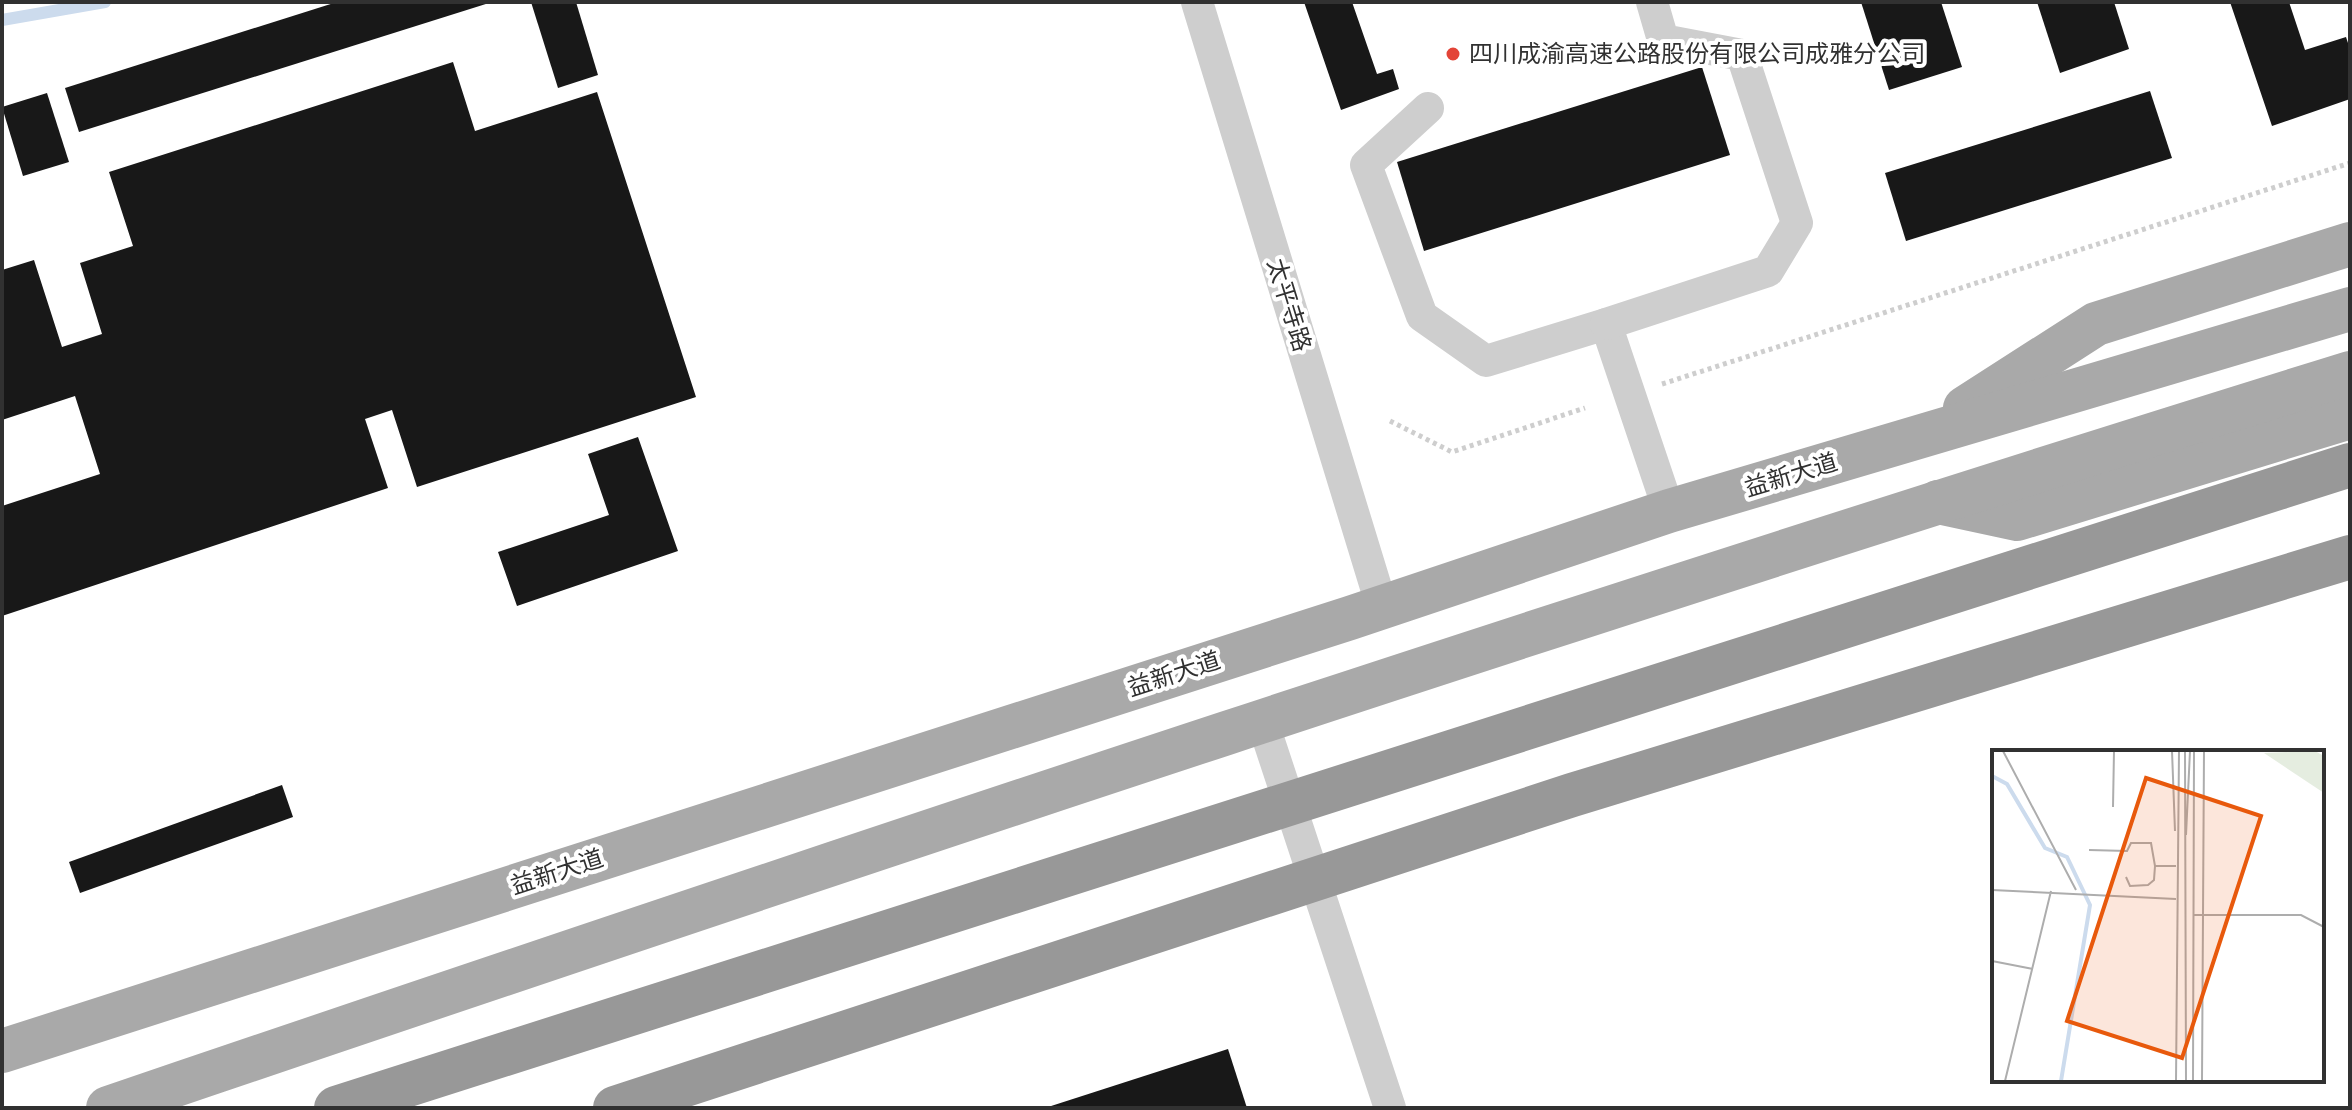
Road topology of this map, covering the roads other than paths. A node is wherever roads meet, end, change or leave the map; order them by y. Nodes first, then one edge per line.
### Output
1 (1197, 2) edge
2 (1652, 2) edge
3 (1428, 108) dead end
4 (2350, 244) edge
5 (2350, 309) edge
6 (1606, 324) junction
7 (2350, 373) edge
8 (2350, 417) edge
9 (1924, 435) junction
10 (2350, 465) edge
11 (1935, 502) junction
12 (1669, 511) junction
13 (2350, 557) edge
14 (1382, 607) junction
15 (1263, 723) junction
16 (2, 1051) edge
17 (108, 1108) edge
18 (336, 1108) edge
19 (615, 1108) edge
20 (1390, 1108) edge

1 - 14 street, 太平寺路
2 - 6 street
3 - 6 street
4 - 9 main road
5 - 9 main road, 益新大道
6 - 12 street
7 - 11 main road
8 - 11 main road
9 - 12 main road, 益新大道
10 - 18 highway, bridge
11 - 15 main road
12 - 14 main road, 益新大道
13 - 19 highway, bridge
14 - 16 main road, 益新大道
15 - 17 main road
15 - 20 street

